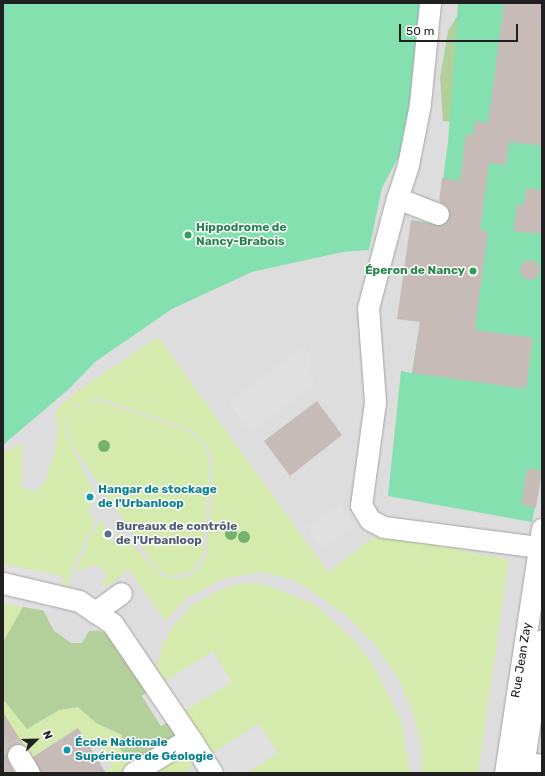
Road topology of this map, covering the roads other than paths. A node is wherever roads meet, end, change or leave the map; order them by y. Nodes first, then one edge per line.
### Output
1 (430, 3) edge
2 (397, 198) junction
3 (438, 214) dead end
4 (541, 542) edge
5 (3, 583) edge
6 (121, 593) dead end
7 (95, 612) junction
8 (542, 641) edge
9 (190, 738) junction
10 (18, 755) tunnel mouth
11 (521, 770) edge
12 (29, 773) edge
13 (133, 773) edge
14 (212, 773) edge

1 - 2 street
2 - 3 street
2 - 4 street
4 - 11 street, Rue Jean Zay
5 - 7 street
6 - 7 street
7 - 9 street
8 - 11 street, Rue Jean Zay
9 - 13 street
9 - 14 street
10 - 12 street

